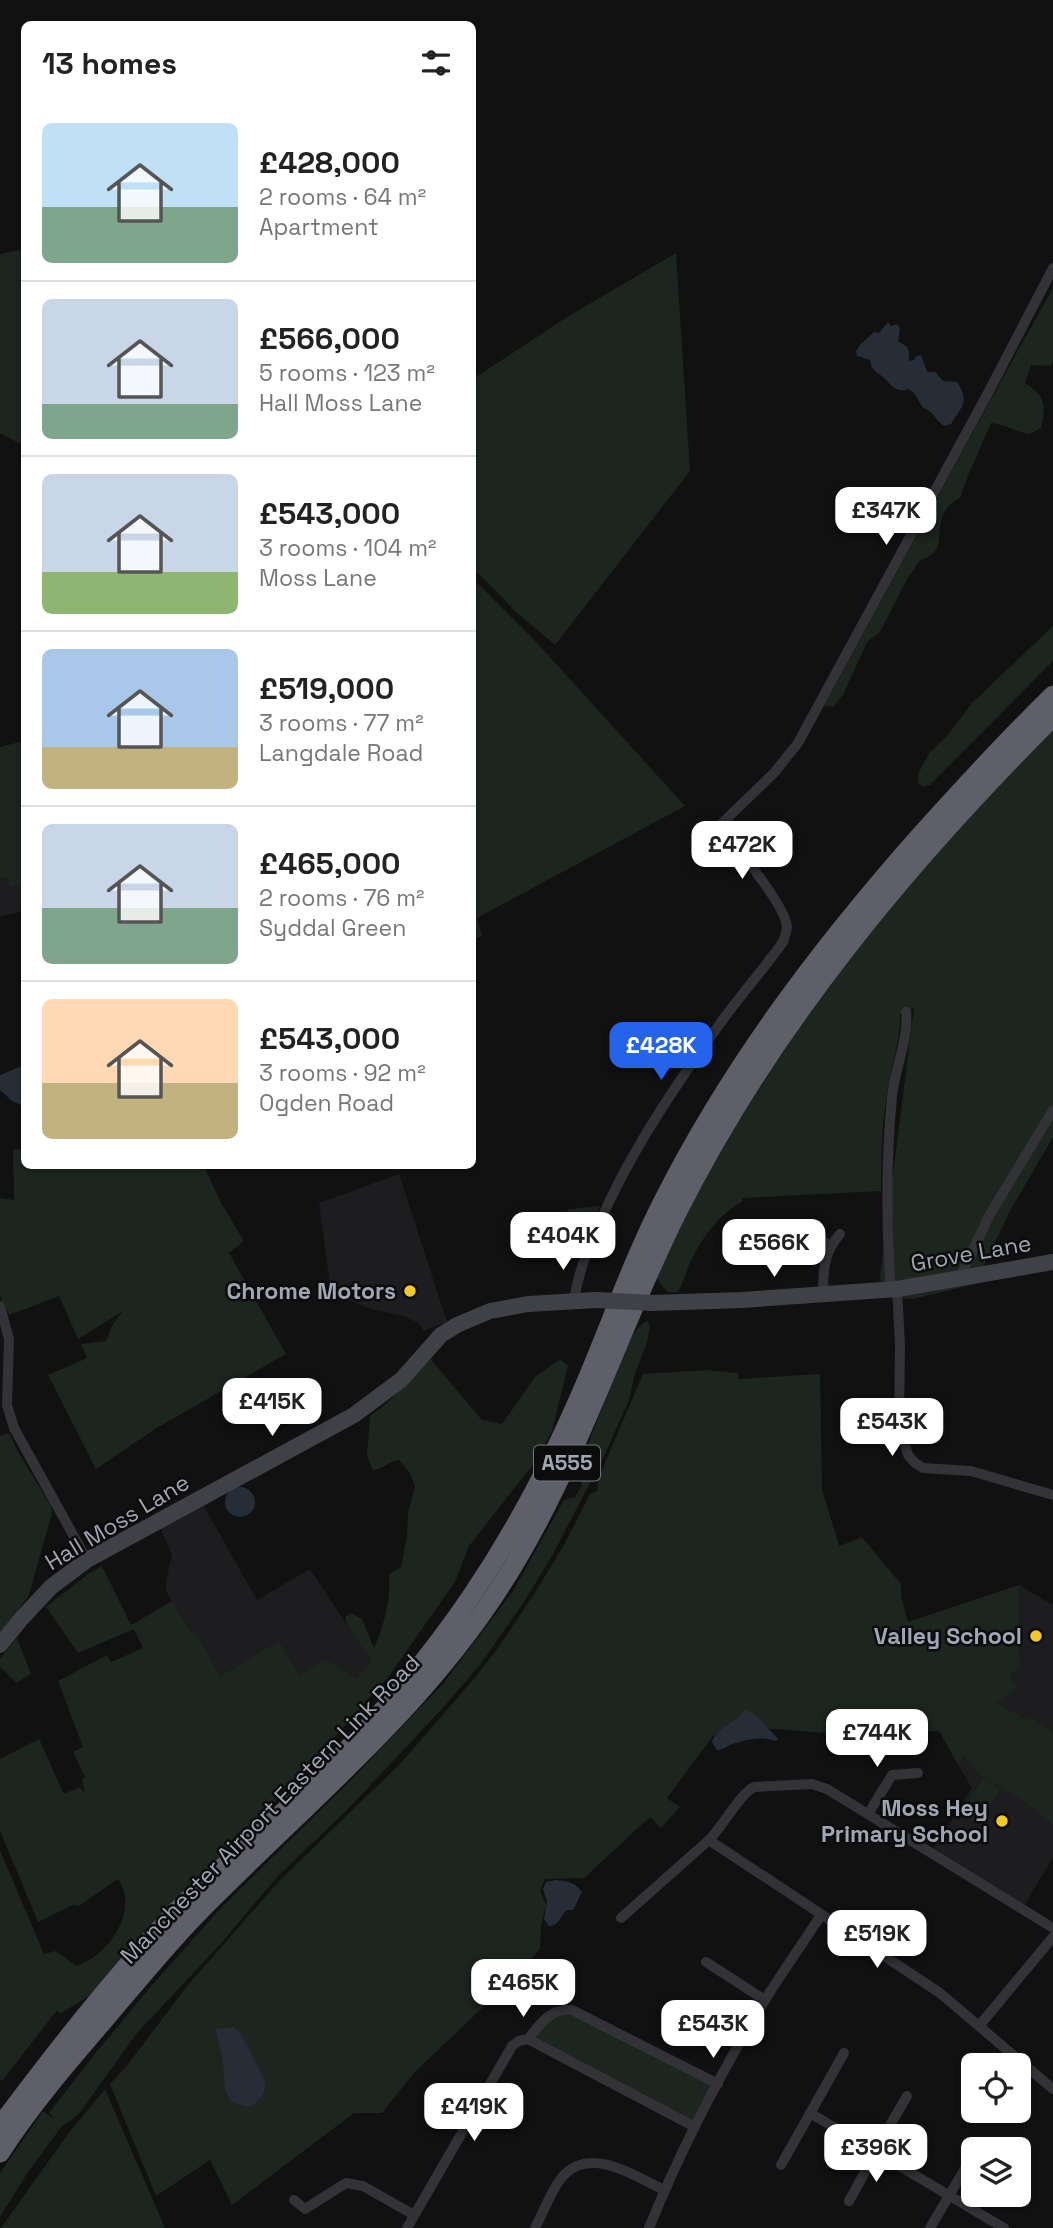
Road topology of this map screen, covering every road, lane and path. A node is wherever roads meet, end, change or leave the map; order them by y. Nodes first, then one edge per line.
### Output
1 (1053, 268) edge
2 (1053, 695) edge
3 (1053, 717) edge
4 (906, 1012) dead end
5 (1053, 1110) edge
6 (804, 1234) dead end
7 (840, 1234) dead end
8 (830, 1245) junction
9 (1053, 1262) edge
10 (961, 1277) junction
11 (894, 1289) junction
12 (823, 1293) junction
13 (574, 1300) junction
14 (0, 1306) edge
15 (1050, 1490) edge
16 (88, 1560) junction
17 (0, 1646) edge
18 (918, 1773) dead end
19 (868, 1814) junction
20 (709, 1840) junction
21 (821, 1915) junction
22 (621, 1918) dead end
23 (1053, 1928) edge
24 (1053, 1937) edge
25 (706, 1962) dead end
26 (765, 2000) junction
27 (979, 2026) junction
28 (528, 2039) junction
29 (844, 2053) dead end
30 (718, 2084) junction
31 (1052, 2086) edge
32 (907, 2096) dead end
33 (810, 2113) junction
34 (0, 2126) edge
35 (695, 2127) junction
36 (876, 2151) junction
37 (0, 2153) edge
38 (780, 2165) dead end
39 (961, 2176) edge
40 (664, 2190) junction
41 (950, 2195) junction
42 (295, 2200) dead end
43 (849, 2201) dead end
44 (414, 2215) junction
45 (407, 2228) edge
46 (535, 2228) edge
47 (649, 2228) edge
48 (929, 2228) edge
49 (1004, 2228) edge

1 - 13 street
2 - 34 highway, Manchester Airport Eastern Link Road / A555
3 - 37 highway, Manchester Airport Eastern Link Road / A555
4 - 11 street
5 - 10 street
6 - 8 street
7 - 8 street
8 - 12 street
9 - 10 street, Grove Lane
10 - 11 street, Grove Lane
11 - 12 street, Hall Moss Lane
11 - 15 street
12 - 13 street, Hall Moss Lane, bridge
13 - 16 street, Hall Moss Lane
14 - 16 street
16 - 17 street, Hall Moss Lane
18 - 19 street
19 - 20 street
19 - 23 street
20 - 21 street
20 - 22 street
21 - 26 street
21 - 27 street
24 - 27 street
25 - 26 street
26 - 30 street
27 - 31 street
28 - 30 street
28 - 35 street
28 - 44 street
29 - 33 street
30 - 35 street
32 - 36 street
33 - 36 street
33 - 38 street
35 - 40 street
36 - 41 street
36 - 43 street
39 - 41 street
40 - 46 street
40 - 47 street
41 - 48 street
41 - 49 street
42 - 44 street
44 - 45 street

